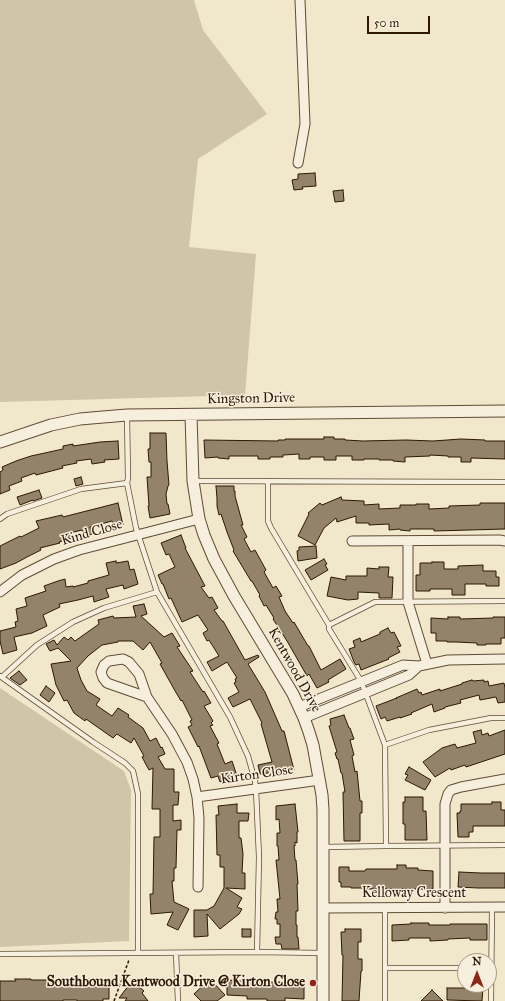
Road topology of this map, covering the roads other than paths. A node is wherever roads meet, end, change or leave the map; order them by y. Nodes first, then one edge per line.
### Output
1 (300, 0) edge
2 (298, 163) dead end
3 (505, 411) edge
4 (127, 415) junction
5 (192, 415) junction
6 (0, 442) edge
7 (193, 481) junction
8 (268, 481) junction
9 (505, 482) edge
10 (127, 483) junction
11 (0, 519) edge
12 (199, 519) junction
13 (138, 535) junction
14 (352, 541) dead end
15 (408, 541) junction
16 (505, 541) edge
17 (0, 592) edge
18 (157, 592) junction
19 (505, 600) edge
20 (408, 602) junction
21 (328, 625) junction
22 (505, 659) edge
23 (423, 665) junction
24 (1, 676) edge
25 (361, 681) junction
26 (366, 693) junction
27 (147, 697) junction
28 (299, 707) junction
29 (304, 718) junction
30 (505, 718) edge
31 (385, 745) junction
32 (320, 780) junction
33 (505, 780) edge
34 (256, 788) junction
35 (197, 797) junction
36 (505, 845) edge
37 (386, 846) junction
38 (445, 846) junction
39 (323, 847) junction
40 (198, 888) dead end
41 (492, 907) junction
42 (505, 907) edge
43 (323, 908) junction
44 (385, 908) junction
45 (445, 908) junction
46 (257, 952) junction
47 (138, 953) junction
48 (176, 953) junction
49 (323, 953) junction
50 (490, 953) edge
51 (0, 954) edge
52 (385, 968) junction
53 (457, 968) edge
54 (178, 1001) edge
55 (323, 1001) edge
56 (385, 1001) edge

1 - 2 street
3 - 5 street, Kingston Drive
4 - 5 street, Kingston Drive
4 - 6 street, Kingston Drive
4 - 10 lane
5 - 7 street, Kentwood Drive
7 - 8 lane
7 - 12 street, Kentwood Drive
8 - 9 lane
8 - 21 lane
10 - 11 lane
10 - 13 lane
12 - 13 street, Kind Close
12 - 28 street, Kentwood Drive
13 - 17 street, Kind Close
13 - 18 lane
14 - 15 street
15 - 16 street
15 - 20 street
18 - 24 lane
18 - 34 lane
19 - 20 lane
20 - 21 lane
20 - 23 street
21 - 25 lane
22 - 23 street
23 - 25 street
23 - 26 street
24 - 47 lane
25 - 26 lane
25 - 28 street
26 - 29 street
26 - 31 lane
27 - 27 street
27 - 35 street
28 - 29 street, Kentwood Drive
29 - 32 street, Kentwood Drive
30 - 31 lane
31 - 37 lane
32 - 34 street, Kirton Close
32 - 39 street, Kentwood Drive
33 - 38 street
34 - 35 street, Kirton Close
34 - 46 lane
35 - 40 street
36 - 38 lane
37 - 38 lane
37 - 39 lane
38 - 45 street
39 - 43 street, Kentwood Drive
41 - 42 street, Kelloway Crescent
41 - 45 street, Kelloway Crescent
41 - 50 lane
43 - 44 street, Kelloway Crescent
43 - 49 street, Kentwood Drive
44 - 45 street, Kelloway Crescent
44 - 52 lane
46 - 48 lane
46 - 49 lane
47 - 48 lane
47 - 51 lane
48 - 54 lane
49 - 55 street, Kentwood Drive
52 - 53 lane
52 - 56 lane

